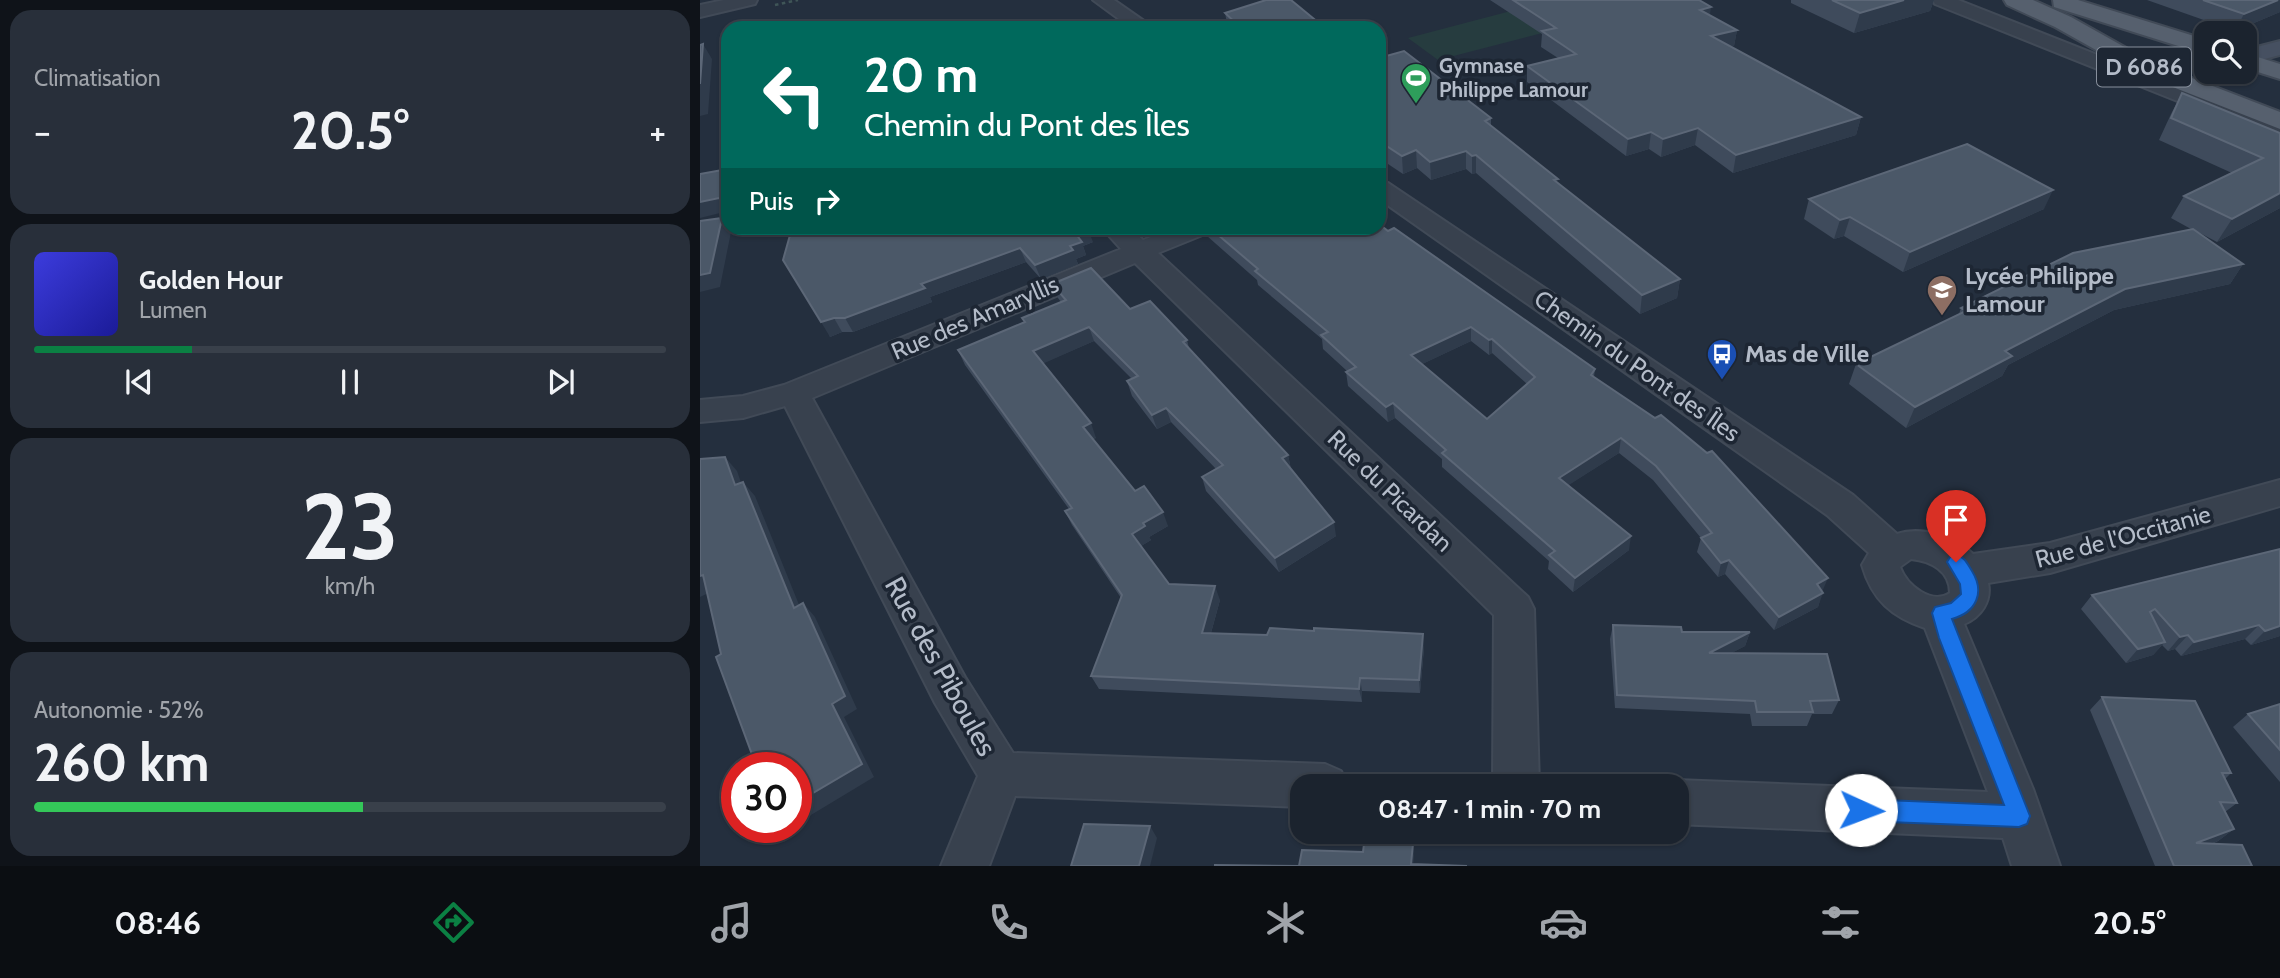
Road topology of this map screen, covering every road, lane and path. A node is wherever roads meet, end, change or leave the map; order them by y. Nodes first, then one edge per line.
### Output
1 (748, 0) edge
2 (1102, 0) edge
3 (1942, 0) edge
4 (2015, 0) edge
5 (2057, 0) edge
6 (700, 11) edge
7 (1134, 21) edge
8 (2194, 44) edge
9 (2280, 48) edge
10 (2257, 55) edge
11 (2257, 63) edge
12 (2280, 71) edge
13 (2280, 121) edge
14 (2280, 135) edge
15 (1386, 193) edge
16 (1152, 235) edge
17 (1127, 239) edge
18 (794, 393) junction
19 (700, 411) edge
20 (2280, 493) edge
21 (1891, 551) junction
22 (1964, 571) junction
23 (1941, 613) junction
24 (1001, 774) junction
25 (1516, 774) edge
26 (1290, 785) edge
27 (1689, 803) edge
28 (2019, 816) junction
29 (965, 866) edge
30 (2036, 866) edge

1 - 6 street
2 - 7 street
3 - 14 street
4 - 13 main road, D 6086
5 - 8 main road, D 6086
9 - 10 street
11 - 12 main road
15 - 21 street, Chemin du Pont des Îles
16 - 17 street, Rue des Amaryllis
17 - 18 street, Rue des Amaryllis
17 - 25 street, Rue du Picardan
18 - 19 street
18 - 24 street, Rue des Piboules
20 - 22 street, Rue de l'Occitanie
21 - 22 street
21 - 23 street
22 - 23 street
23 - 28 street
24 - 26 street, Rue des Piboules
24 - 29 street
27 - 28 street
28 - 30 street

